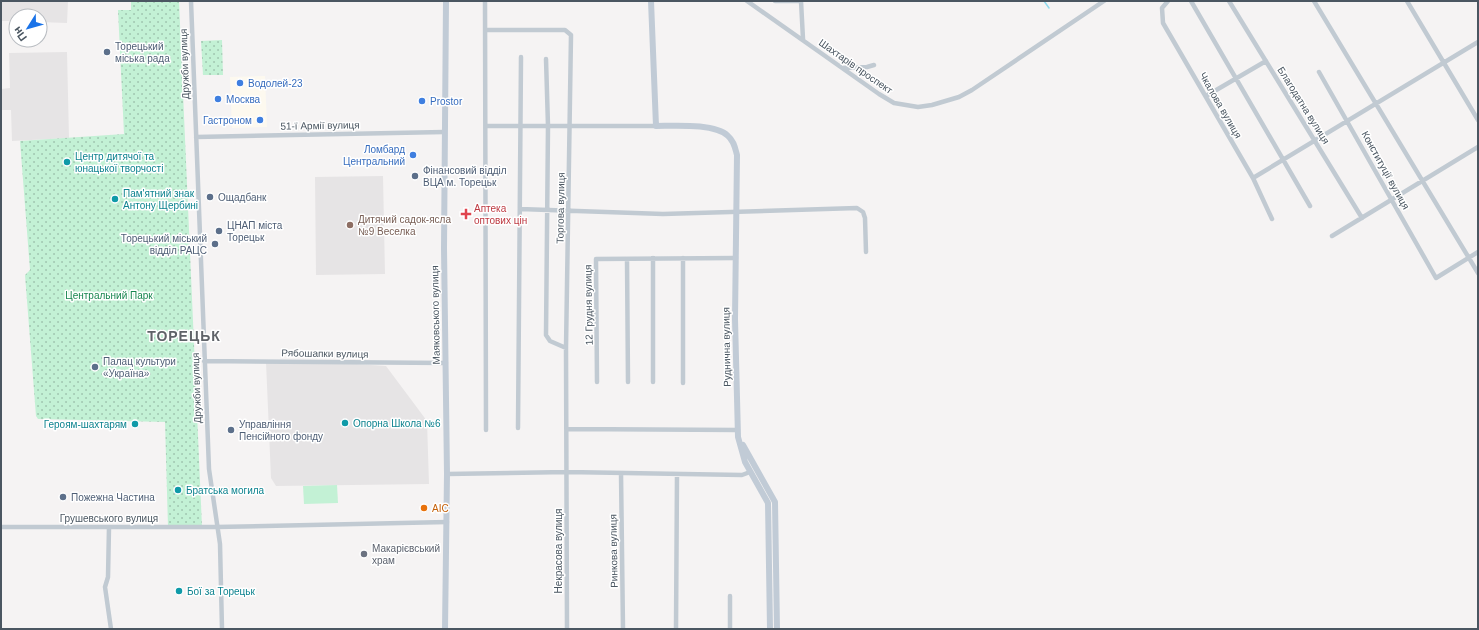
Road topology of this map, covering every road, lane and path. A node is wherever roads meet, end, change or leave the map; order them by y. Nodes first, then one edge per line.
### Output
1 (191, 1) edge
2 (446, 1) edge
3 (485, 1) edge
4 (651, 1) edge
5 (747, 1) edge
6 (775, 1) edge
7 (801, 1) edge
8 (1104, 1) edge
9 (1168, 1) edge
10 (1191, 1) edge
11 (1229, 1) edge
12 (1314, 1) edge
13 (1407, 1) edge
14 (485, 30) junction
15 (803, 39) junction
16 (1478, 42) edge
17 (521, 57) dead end
18 (546, 59) dead end
19 (1266, 61) junction
20 (1445, 63) junction
21 (874, 65) dead end
22 (842, 68) junction
23 (1319, 72) dead end
24 (1237, 79) junction
25 (1206, 96) junction
26 (1376, 106) junction
27 (1478, 120) edge
28 (1348, 122) junction
29 (486, 126) junction
30 (521, 126) junction
31 (548, 126) junction
32 (656, 126) junction
33 (570, 127) junction
34 (444, 132) junction
35 (196, 137) junction
36 (1315, 141) junction
37 (1478, 147) edge
38 (1283, 161) junction
39 (1253, 178) junction
40 (1422, 181) junction
41 (1392, 200) junction
42 (1310, 206) dead end
43 (520, 209) junction
44 (546, 210) junction
45 (569, 212) junction
46 (738, 213) junction
47 (1362, 218) junction
48 (1272, 219) dead end
49 (1332, 236) dead end
50 (866, 252) dead end
51 (1478, 252) edge
52 (653, 258) junction
53 (683, 258) junction
54 (736, 258) junction
55 (1468, 258) junction
56 (627, 259) junction
57 (1478, 273) edge
58 (566, 348) junction
59 (204, 361) junction
60 (446, 364) junction
61 (597, 382) dead end
62 (628, 382) dead end
63 (653, 382) dead end
64 (683, 382) dead end
65 (518, 428) dead end
66 (567, 429) junction
67 (486, 430) dead end
68 (738, 430) junction
69 (738, 437) junction
70 (567, 472) junction
71 (750, 472) junction
72 (621, 473) junction
73 (447, 474) junction
74 (677, 474) junction
75 (447, 522) junction
76 (1, 527) edge
77 (109, 527) junction
78 (216, 527) junction
79 (730, 596) dead end
80 (111, 629) edge
81 (222, 629) edge
82 (445, 629) edge
83 (567, 629) edge
84 (623, 629) edge
85 (676, 629) edge
86 (730, 629) edge
87 (770, 629) edge
88 (777, 629) edge

1 - 35 street, Дружби вулиця
2 - 34 main road, Маяковського вулиця
3 - 14 street
4 - 32 main road
5 - 15 street, Шахтарів проспект
6 - 7 street
7 - 15 street
8 - 22 street, Шахтарів проспект
9 - 25 street, Чкалова вулиця
10 - 24 street
11 - 19 street, Благодатна вулиця
12 - 26 street
13 - 20 street
14 - 29 street
14 - 33 street, Торгова вулиця
15 - 22 street, Шахтарів проспект
16 - 20 street
17 - 30 street
18 - 31 street
19 - 24 street
19 - 36 street, Благодатна вулиця
20 - 26 street
20 - 27 street
21 - 22 street
23 - 28 street, Конституції вулиця
24 - 25 street
24 - 38 street
25 - 39 street, Чкалова вулиця
26 - 28 street
26 - 40 street
28 - 36 street
28 - 41 street, Конституції вулиця
29 - 30 street, Руднична вулиця
29 - 67 street
30 - 31 street, Руднична вулиця
30 - 43 street
31 - 33 street, Руднична вулиця
31 - 44 street
32 - 33 street, Руднична вулиця
32 - 46 main road, Руднична вулиця
33 - 45 street, Торгова вулиця
34 - 35 street, 51-ї Армії вулиця
34 - 60 main road, Маяковського вулиця
35 - 59 street, Дружби вулиця
36 - 38 street
36 - 47 street, Благодатна вулиця
37 - 40 street
38 - 39 street
38 - 42 street
39 - 48 street, Чкалова вулиця
40 - 41 street
40 - 55 street
41 - 47 street
41 - 55 street, Конституції вулиця
43 - 44 street
43 - 65 street
44 - 45 street
44 - 58 street
45 - 46 street
45 - 58 street, Торгова вулиця
46 - 50 street
46 - 54 main road, Руднична вулиця
47 - 49 street
51 - 55 street
52 - 53 street, 12 Грудня вулиця
52 - 56 street, 12 Грудня вулиця
52 - 63 street
53 - 54 street, 12 Грудня вулиця
53 - 64 street
54 - 68 main road, Руднична вулиця
55 - 57 street
56 - 61 street, 12 Грудня вулиця
56 - 62 street
58 - 66 street, Торгова вулиця
59 - 60 street, Рябошапки вулиця
59 - 78 street, Дружби вулиця
60 - 73 main road, Маяковського вулиця
66 - 68 street
66 - 70 street, Некрасова вулиця
68 - 69 main road, Руднична вулиця
69 - 71 main road, Руднична вулиця
69 - 88 main road
70 - 72 street
70 - 73 street
70 - 83 street, Некрасова вулиця
71 - 74 street
71 - 87 main road, Руднична вулиця
72 - 74 street
72 - 84 street, Ринкова вулиця
73 - 75 main road, Маяковського вулиця
74 - 85 street
75 - 78 street, Грушевського вулиця
75 - 82 main road, Маяковського вулиця
76 - 77 street, Грушевського вулиця
77 - 78 street, Грушевського вулиця
77 - 80 street
78 - 81 street, Дружби вулиця
79 - 86 street

